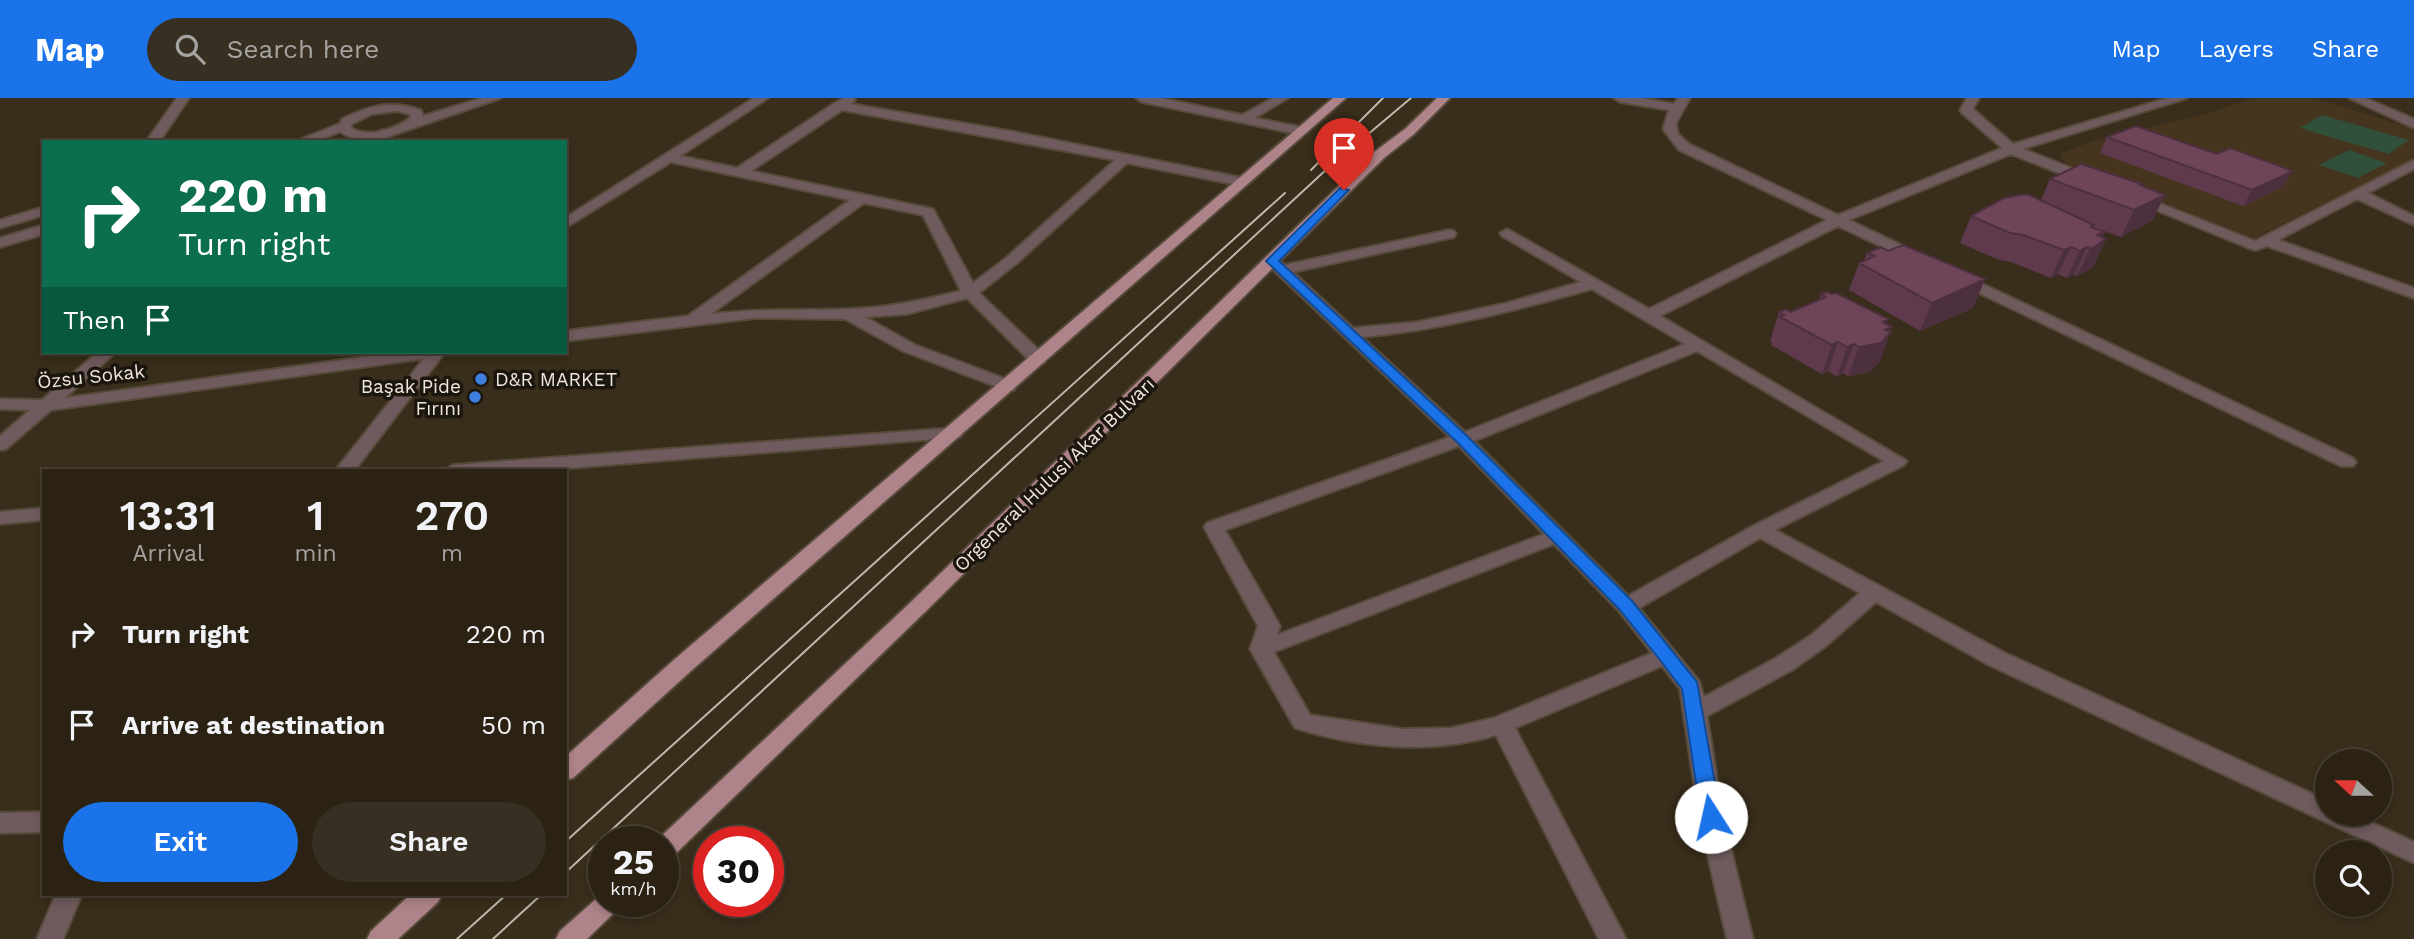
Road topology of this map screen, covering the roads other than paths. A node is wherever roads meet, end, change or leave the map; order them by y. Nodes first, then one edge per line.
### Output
1 (183, 98) edge
2 (466, 98) edge
3 (495, 98) edge
4 (762, 98) edge
5 (852, 98) edge
6 (1142, 98) edge
7 (1282, 98) edge
8 (1340, 98) edge
9 (1444, 98) edge
10 (1620, 98) edge
11 (1973, 98) edge
12 (2181, 98) edge
13 (2355, 98) edge
14 (1681, 103) edge
15 (378, 104) edge
16 (839, 106) junction
17 (407, 108) junction
18 (1244, 119) junction
19 (411, 124) junction
20 (2414, 124) edge
21 (344, 126) junction
22 (1301, 131) junction
23 (389, 132) junction
24 (153, 140) edge
25 (306, 140) edge
26 (364, 140) edge
27 (402, 140) edge
28 (2011, 149) junction
29 (1126, 157) junction
30 (669, 158) junction
31 (2414, 164) edge
32 (739, 173) junction
33 (1243, 182) junction
34 (2101, 185) edge
35 (2358, 194) junction
36 (2127, 195) edge
37 (862, 198) junction
38 (42, 212) edge
39 (1838, 220) junction
40 (2414, 220) edge
41 (0, 223) edge
42 (567, 223) edge
43 (42, 230) edge
44 (1507, 233) dead end
45 (1449, 234) dead end
46 (42, 238) edge
47 (2266, 241) junction
48 (0, 245) edge
49 (1277, 266) junction
50 (1595, 283) junction
51 (970, 293) junction
52 (2414, 293) edge
53 (848, 314) junction
54 (1650, 315) junction
55 (691, 321) junction
56 (1349, 333) junction
57 (567, 336) edge
58 (1699, 344) junction
59 (106, 354) edge
60 (421, 354) edge
61 (434, 354) edge
62 (1038, 359) junction
63 (1008, 386) junction
64 (0, 404) edge
65 (49, 405) junction
66 (954, 433) junction
67 (1462, 439) junction
68 (0, 445) edge
69 (2347, 462) dead end
70 (346, 469) edge
71 (479, 469) edge
72 (42, 514) edge
73 (0, 517) edge
74 (1759, 530) junction
75 (1557, 536) junction
76 (1874, 592) junction
77 (1626, 606) junction
78 (1261, 649) junction
79 (1666, 656) junction
80 (1694, 713) junction
81 (1502, 724) junction
82 (567, 769) edge
83 (2315, 807) edge
84 (42, 822) edge
85 (0, 823) edge
86 (2357, 826) edge
87 (679, 835) edge
88 (2414, 853) edge
89 (68, 896) edge
90 (427, 896) edge
91 (592, 917) edge
92 (50, 939) edge
93 (380, 939) edge
94 (569, 939) edge
95 (1613, 939) edge
96 (1740, 939) edge

1 - 24 street
2 - 17 street
3 - 19 street
4 - 30 street
5 - 16 street
6 - 18 street
7 - 18 street
8 - 22 main road
9 - 49 main road, Orgeneral Hulusi Akar Bulvarı
10 - 14 street
11 - 28 street
12 - 28 street
13 - 20 street
14 - 39 street
15 - 17 street
15 - 21 street
16 - 29 street
16 - 32 street
17 - 19 street
18 - 22 street
19 - 23 street
21 - 23 street
21 - 25 street
22 - 33 main road
23 - 26 street
23 - 27 street
28 - 34 street
28 - 39 street
29 - 33 street
29 - 51 street
30 - 32 street
30 - 42 street
31 - 35 street
32 - 37 street
33 - 62 main road
35 - 40 street
35 - 47 street
36 - 47 street
37 - 51 street
37 - 55 street
38 - 41 street
39 - 54 street
39 - 69 street
43 - 48 street
44 - 50 street
45 - 49 street
46 - 48 street
47 - 52 street
49 - 56 street
49 - 87 main road, Orgeneral Hulusi Akar Bulvarı
50 - 54 street
50 - 56 street
51 - 53 street
51 - 62 street
53 - 55 street
53 - 63 street
54 - 58 street
55 - 57 street
56 - 67 street
58 - 67 street
58 - 74 street
59 - 65 street
60 - 65 street, Özsu Sokak
61 - 70 street
62 - 63 main road
63 - 66 main road
64 - 65 street, Özsu Sokak
65 - 68 street
66 - 71 street
66 - 82 main road
67 - 75 street
67 - 78 street
72 - 73 street
74 - 76 street
74 - 77 street
75 - 77 street
75 - 78 street
76 - 80 street
76 - 83 street
77 - 79 street
78 - 81 street
79 - 80 street
79 - 81 street
80 - 96 street
81 - 95 street
84 - 85 street
86 - 88 street
89 - 92 street
90 - 93 main road
91 - 94 main road

